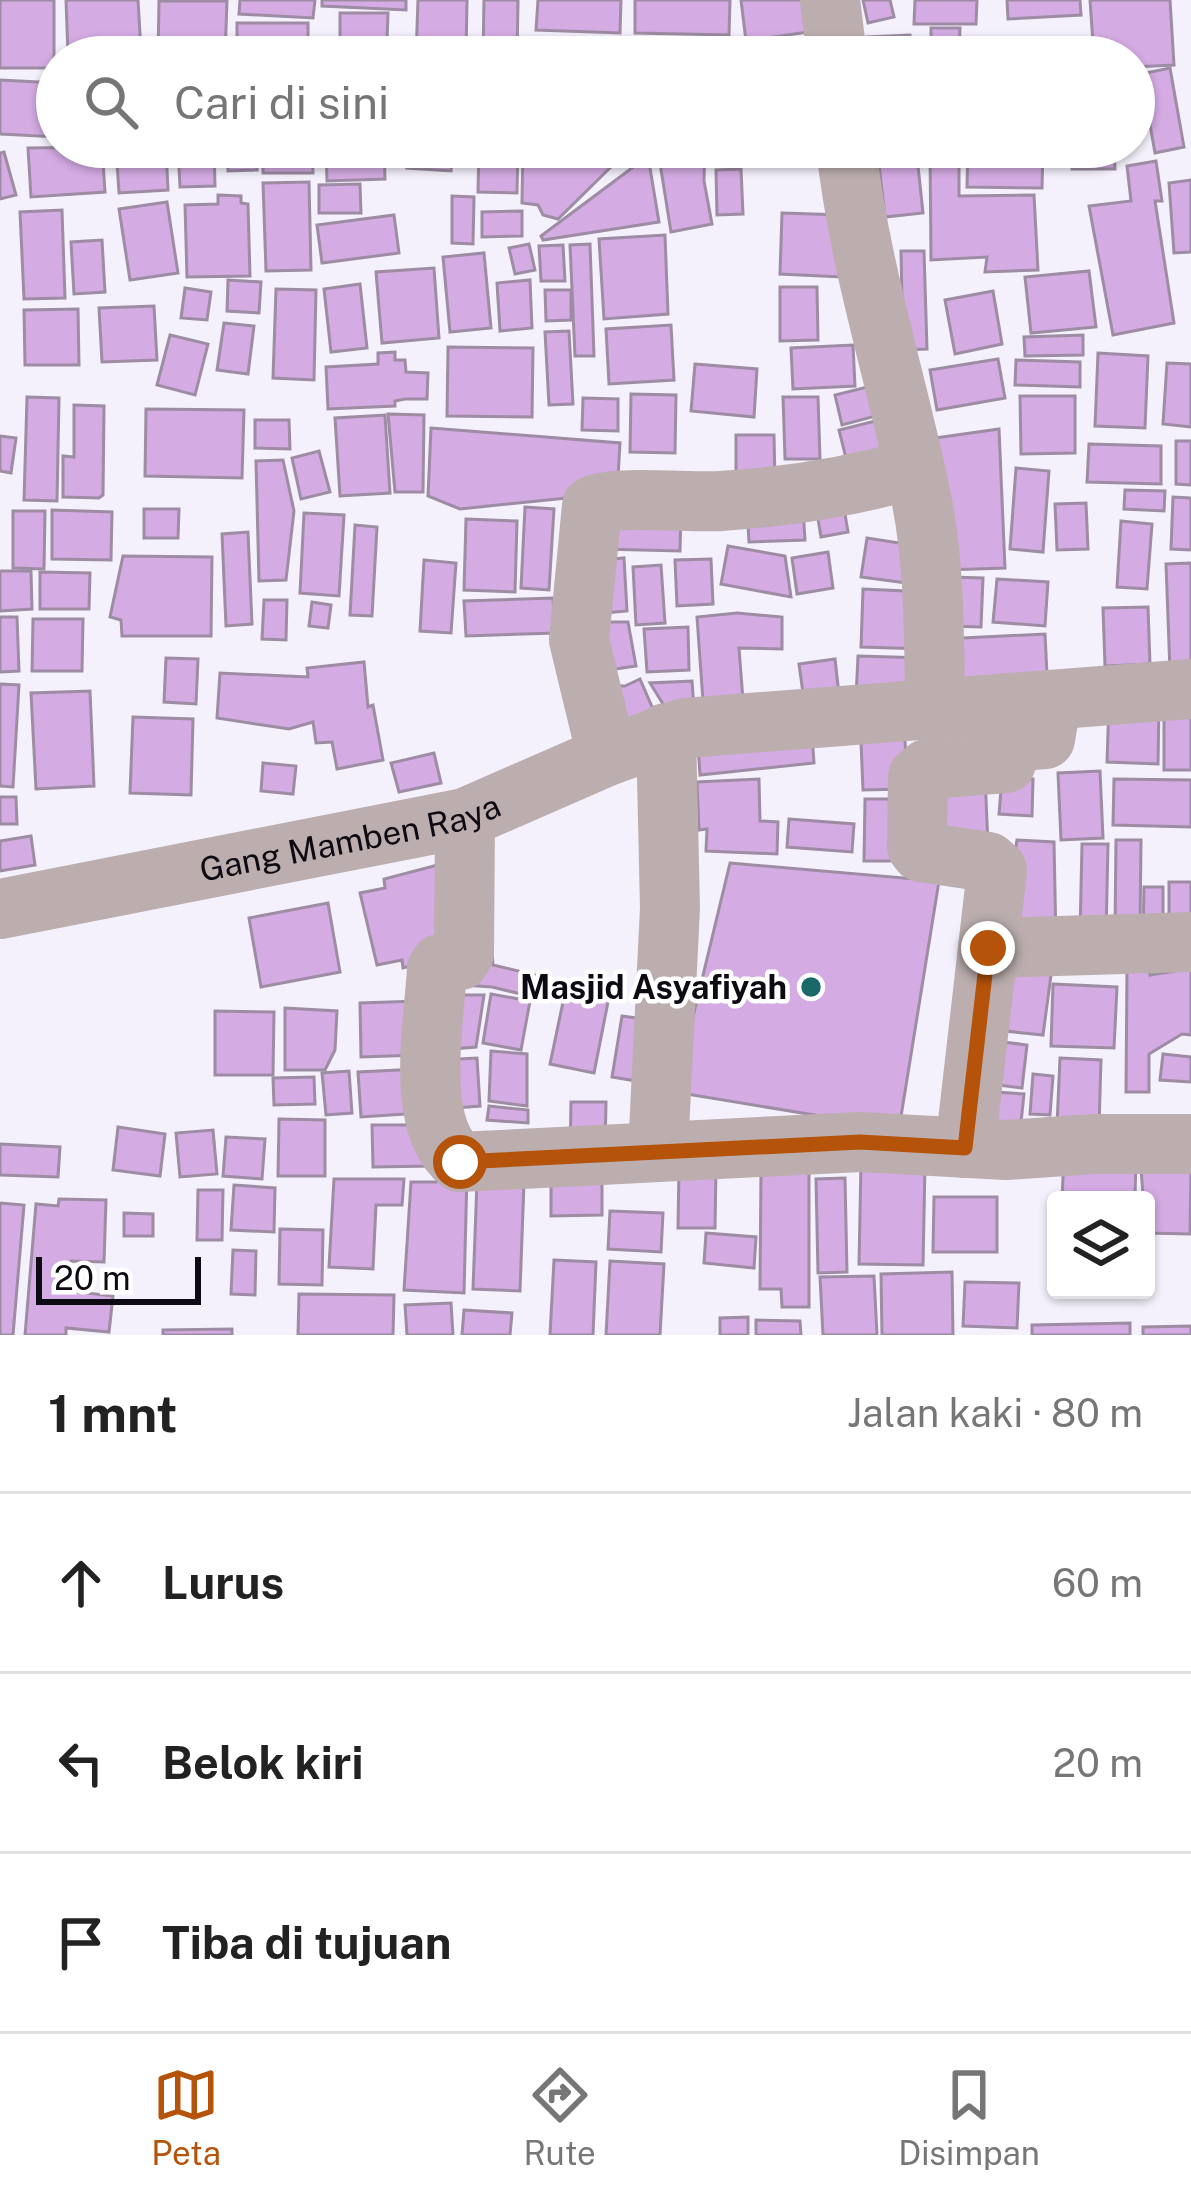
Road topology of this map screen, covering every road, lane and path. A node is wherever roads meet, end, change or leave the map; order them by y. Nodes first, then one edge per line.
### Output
1 (830, 0) edge
2 (834, 36) edge
3 (849, 168) edge
4 (913, 469) junction
5 (1191, 689) edge
6 (1035, 702) junction
7 (935, 707) junction
8 (676, 730) junction
9 (607, 756) junction
10 (465, 818) junction
11 (0, 909) edge
12 (1191, 941) edge
13 (988, 948) junction
14 (1191, 1144) edge
15 (965, 1148) junction
16 (658, 1152) junction

1 - 2 street
3 - 4 street
4 - 7 street
4 - 9 street
5 - 6 street, Gang Mamben Raya
6 - 7 street, Gang Mamben Raya
6 - 13 street
7 - 8 street, Gang Mamben Raya
8 - 9 street, Gang Mamben Raya
8 - 16 street
9 - 10 street, Gang Mamben Raya
10 - 11 street, Gang Mamben Raya
10 - 16 street
12 - 13 street
13 - 15 street
14 - 15 street
15 - 16 street

